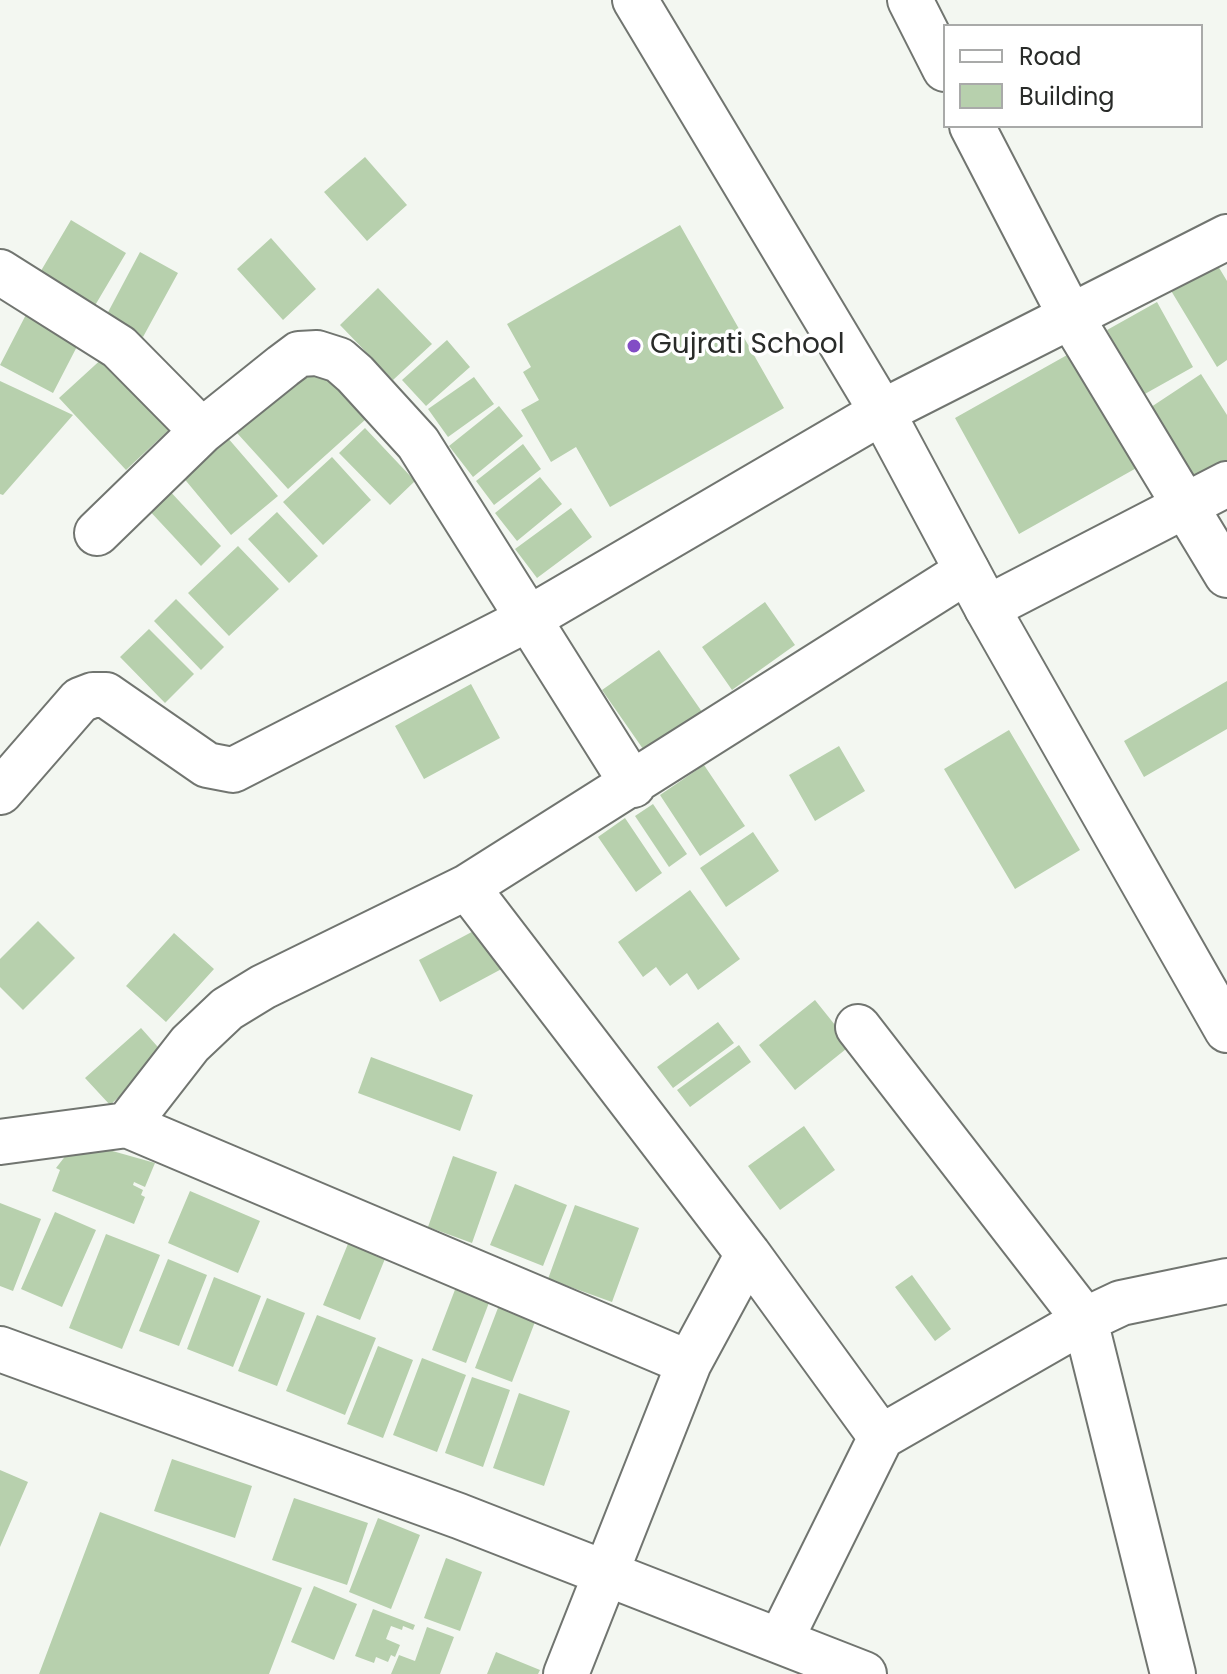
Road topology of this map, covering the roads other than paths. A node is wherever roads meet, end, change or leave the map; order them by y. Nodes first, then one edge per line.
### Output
1 (910, 0) edge
2 (643, 3) edge
3 (943, 65) edge
4 (973, 128) edge
5 (1227, 237) edge
6 (0, 272) edge
7 (1071, 317) junction
8 (882, 412) junction
9 (202, 431) junction
10 (1227, 484) edge
11 (1185, 506) junction
12 (97, 533) dead end
13 (1227, 575) edge
14 (977, 589) junction
15 (528, 619) junction
16 (633, 785) junction
17 (0, 792) edge
18 (467, 887) junction
19 (858, 1027) dead end
20 (1227, 1030) edge
21 (127, 1125) junction
22 (0, 1142) edge
23 (748, 1254) junction
24 (1227, 1281) edge
25 (1085, 1320) junction
26 (0, 1349) edge
27 (689, 1363) junction
28 (881, 1437) junction
29 (604, 1573) junction
30 (792, 1655) edge
31 (566, 1674) edge
32 (864, 1674) edge
33 (1173, 1674) edge

1 - 3 street
2 - 8 street
4 - 7 street
5 - 7 street
6 - 9 street
7 - 8 street
7 - 11 street
8 - 14 street
8 - 15 street
9 - 12 street
9 - 15 street
10 - 11 street
11 - 13 street
11 - 14 street
14 - 16 street
14 - 20 street
15 - 16 street
15 - 17 street
16 - 18 street
18 - 21 street
18 - 23 street
19 - 25 street
21 - 22 street
21 - 27 street
23 - 27 street
23 - 28 street
24 - 25 street
25 - 28 street
25 - 33 street
26 - 29 street
27 - 29 street
28 - 30 street
29 - 30 street
29 - 31 street
30 - 32 street

